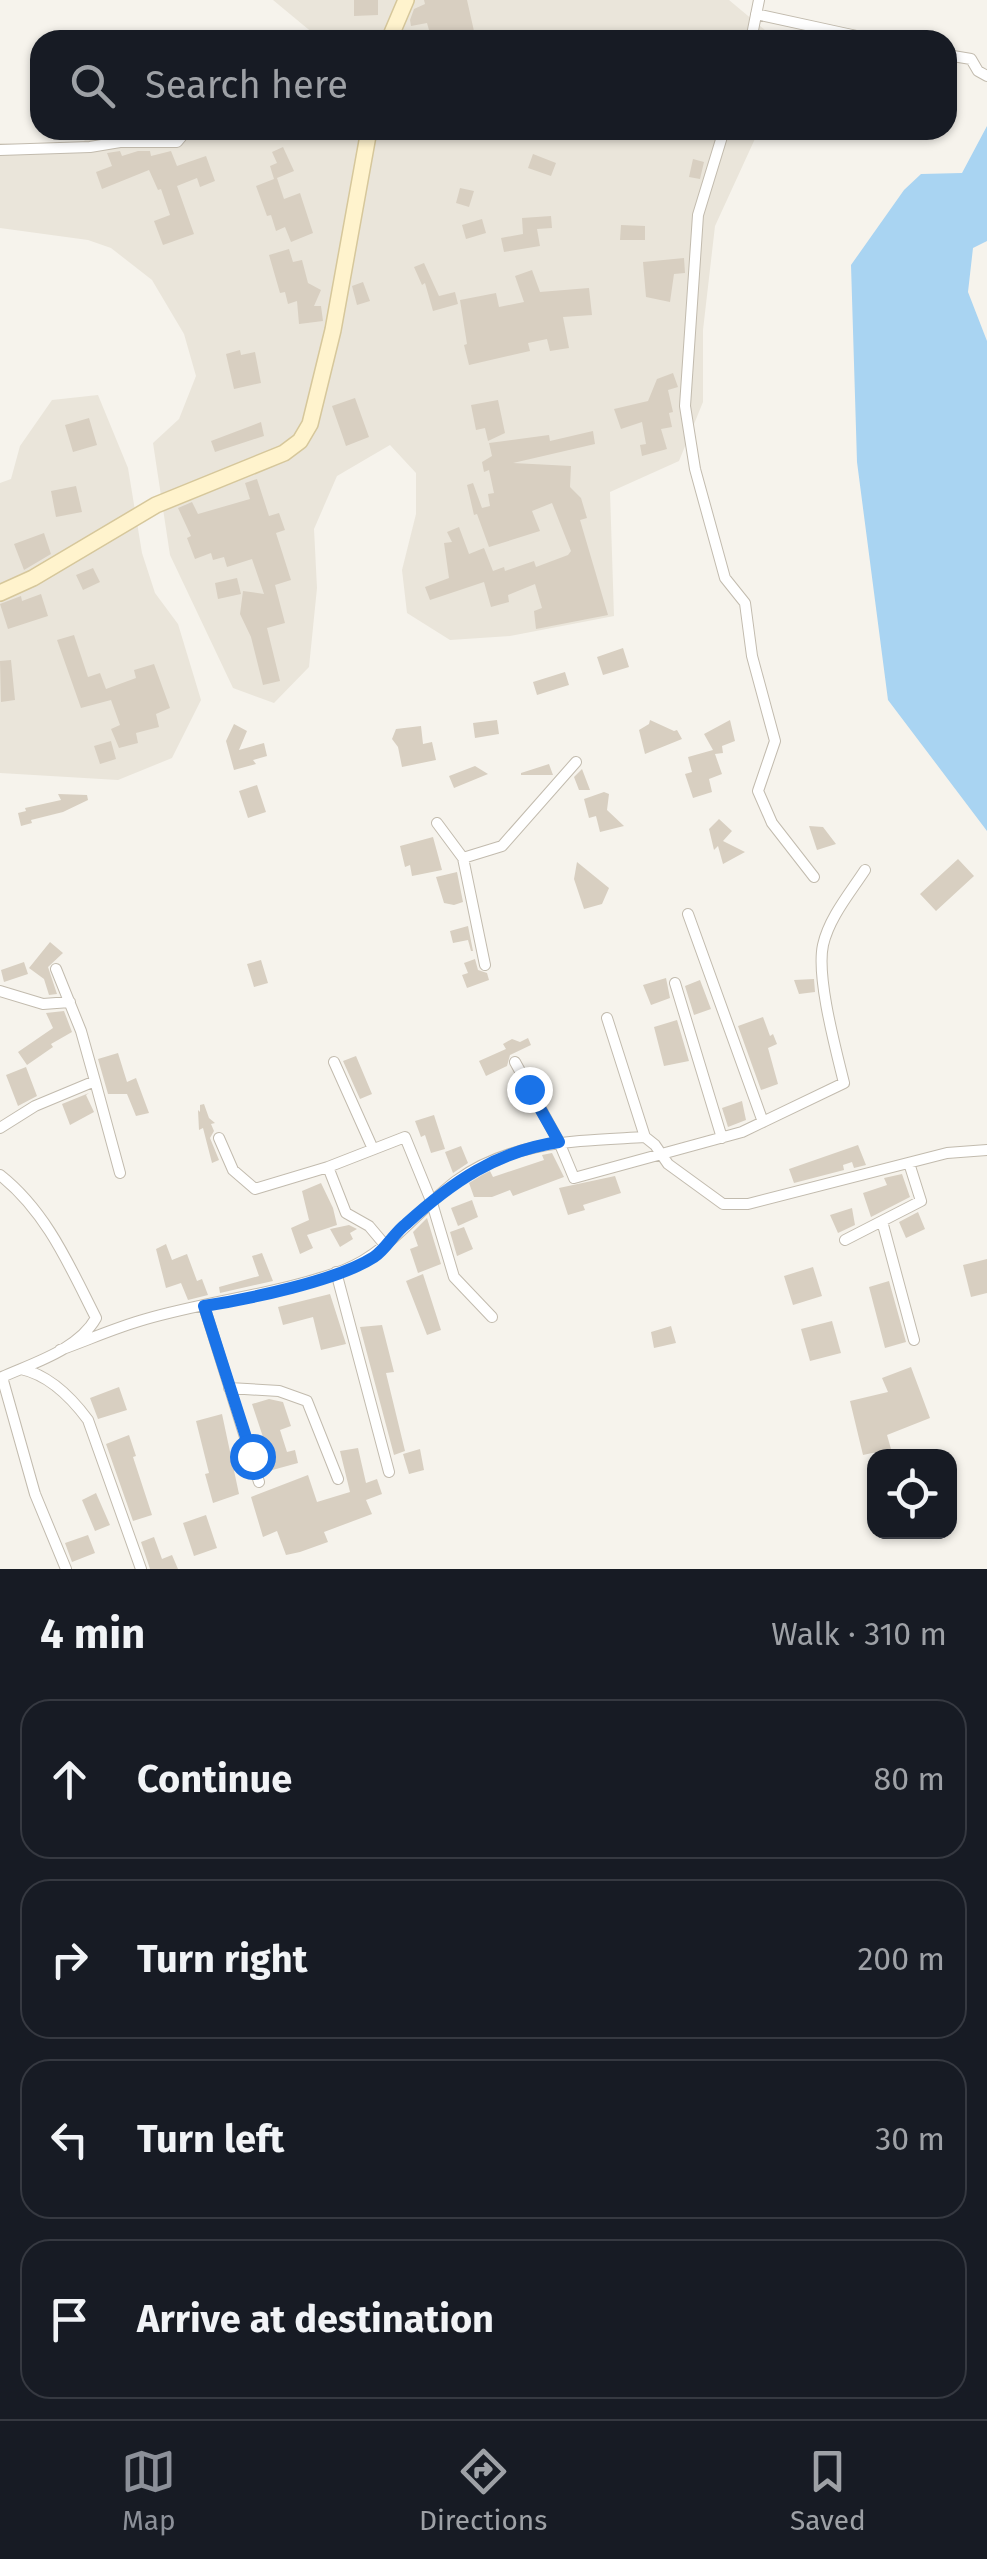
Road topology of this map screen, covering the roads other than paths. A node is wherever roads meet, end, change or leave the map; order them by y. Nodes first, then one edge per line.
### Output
1 (406, 0) edge
2 (758, 0) edge
3 (756, 14) junction
4 (393, 30) edge
5 (753, 30) edge
6 (829, 30) edge
7 (957, 57) edge
8 (987, 76) edge
9 (178, 140) edge
10 (367, 140) edge
11 (721, 140) edge
12 (0, 150) edge
13 (0, 593) edge
14 (576, 762) dead end
15 (437, 823) dead end
16 (463, 858) junction
17 (865, 870) dead end
18 (814, 877) dead end
19 (688, 914) dead end
20 (485, 965) dead end
21 (56, 969) dead end
22 (675, 983) dead end
23 (0, 991) edge
24 (70, 1002) junction
25 (607, 1018) dead end
26 (334, 1062) dead end
27 (514, 1062) dead end
28 (95, 1081) junction
29 (763, 1122) junction
30 (0, 1128) edge
31 (645, 1137) junction
32 (218, 1138) dead end
33 (722, 1138) junction
34 (559, 1142) junction
35 (373, 1150) junction
36 (987, 1150) edge
37 (666, 1160) junction
38 (910, 1164) junction
39 (328, 1166) junction
40 (120, 1173) dead end
41 (0, 1176) edge
42 (0, 1188) edge
43 (18, 1189) junction
44 (432, 1203) junction
45 (882, 1221) junction
46 (845, 1240) dead end
47 (385, 1245) junction
48 (336, 1272) junction
49 (204, 1306) junction
50 (492, 1316) dead end
51 (914, 1340) dead end
52 (60, 1350) junction
53 (20, 1369) junction
54 (229, 1388) junction
55 (389, 1472) dead end
56 (338, 1479) dead end
57 (260, 1482) dead end
58 (66, 1569) edge
59 (141, 1569) edge

1 - 4 main road
2 - 3 street
3 - 5 street
3 - 6 street
7 - 8 street
9 - 12 street
10 - 13 main road
11 - 18 street
14 - 16 street
15 - 16 street
16 - 20 street
17 - 29 street
19 - 29 street
21 - 24 street
22 - 33 street
23 - 24 street
24 - 28 street
25 - 31 street
26 - 35 street
27 - 34 street
28 - 30 street
28 - 40 street
29 - 33 street
31 - 34 street
31 - 37 street
32 - 39 street
33 - 37 street
34 - 37 street
34 - 44 street
35 - 39 street
35 - 44 street
36 - 38 street
37 - 38 street
38 - 45 street
39 - 47 street
41 - 43 street
42 - 43 street
43 - 52 street
44 - 47 street
44 - 50 street
45 - 46 street
45 - 51 street
47 - 48 street
48 - 49 street
48 - 55 street
49 - 52 street
49 - 54 street
52 - 53 street
53 - 58 street
53 - 59 street
54 - 56 street
54 - 57 street

